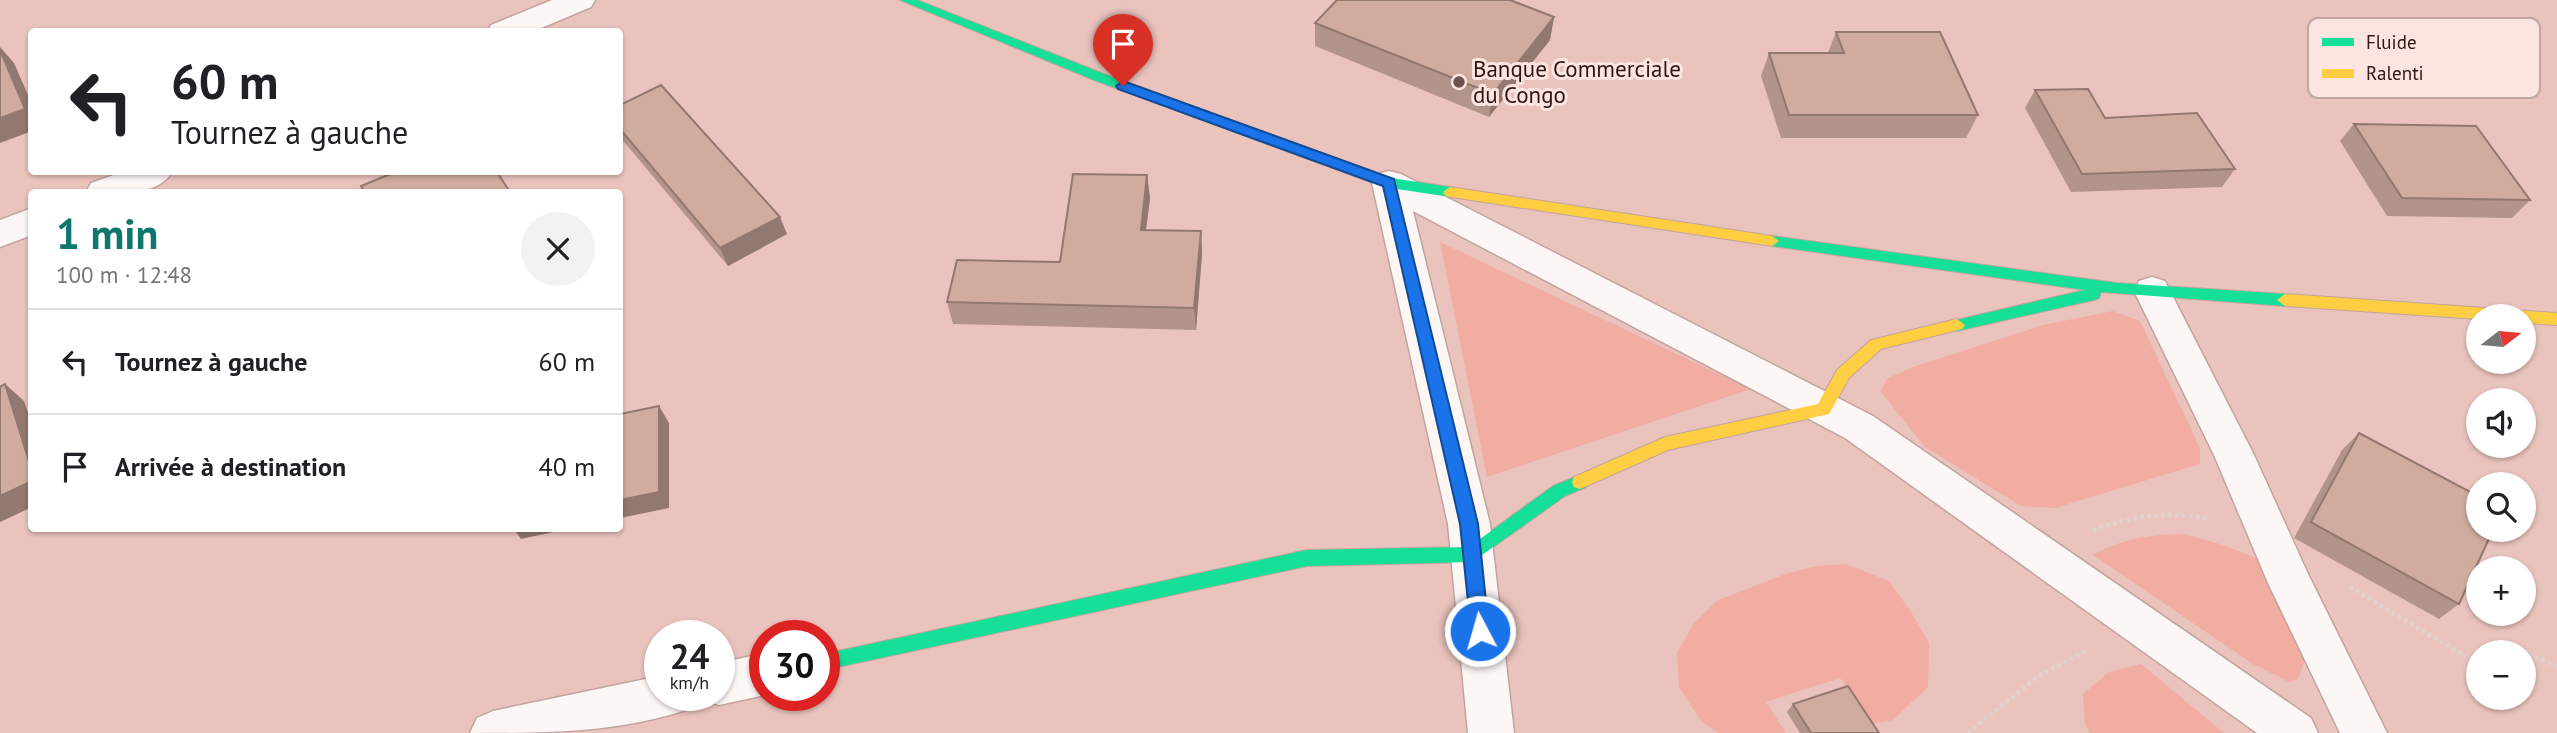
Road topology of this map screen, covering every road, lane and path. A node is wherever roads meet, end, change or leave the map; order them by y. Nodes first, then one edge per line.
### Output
1 (580, 0) edge
2 (906, 0) edge
3 (512, 28) edge
4 (147, 175) edge
5 (1389, 183) junction
6 (111, 189) edge
7 (28, 223) edge
8 (0, 234) edge
9 (2135, 290) junction
10 (2557, 319) edge
11 (1824, 409) junction
12 (1472, 554) junction
13 (2150, 631) junction
14 (2536, 658) edge
15 (840, 659) edge
16 (2557, 666) edge
17 (644, 701) edge
18 (493, 733) edge
19 (1491, 733) edge
20 (1968, 733) edge
21 (2295, 733) edge
22 (2364, 733) edge

1 - 3 street
2 - 5 street
4 - 6 street
5 - 9 street
5 - 11 street
5 - 12 street
7 - 8 street
9 - 10 street
9 - 11 street
9 - 22 street
11 - 12 street
11 - 13 street
12 - 15 street
12 - 19 street
13 - 20 path
13 - 21 street
14 - 16 path
17 - 18 street

